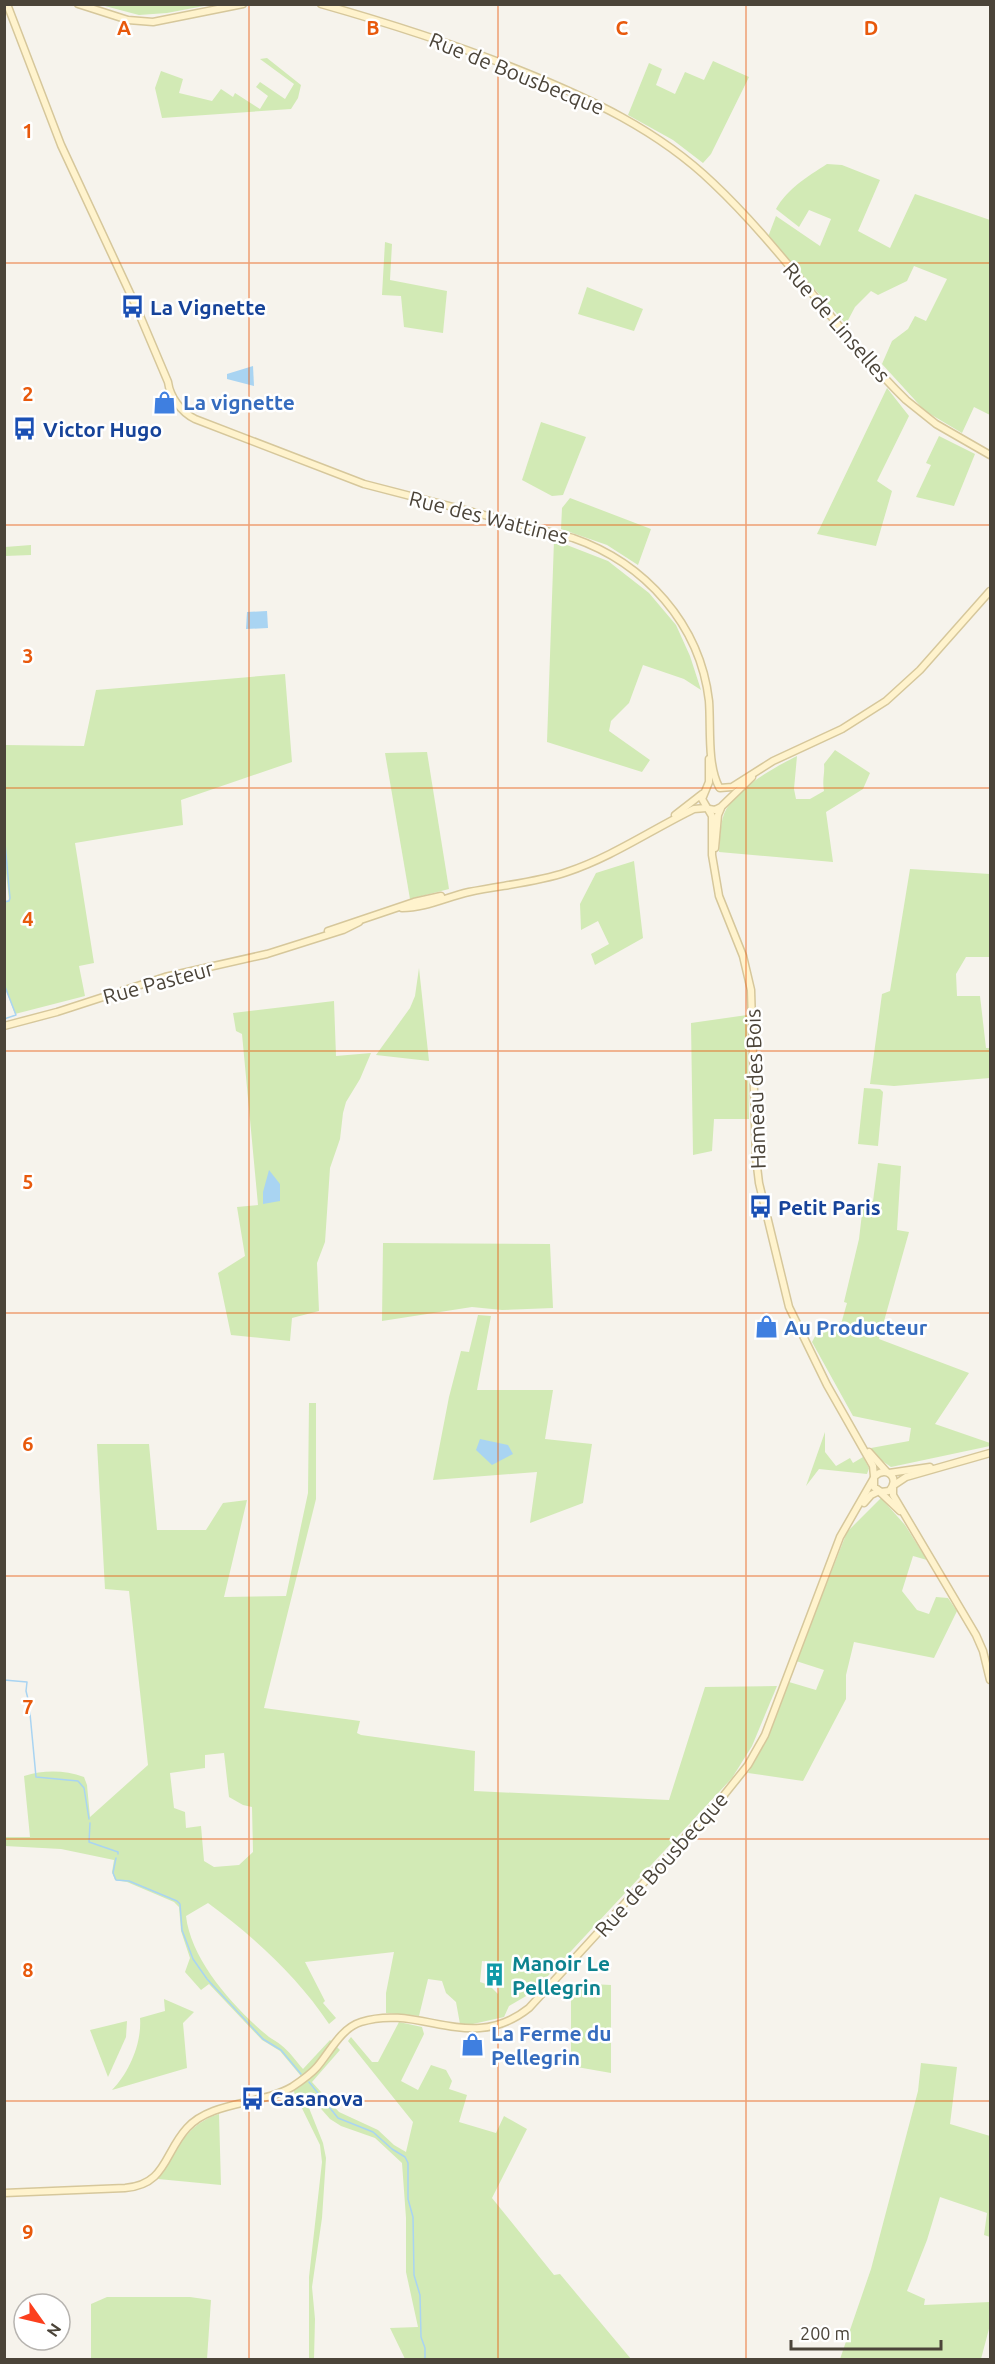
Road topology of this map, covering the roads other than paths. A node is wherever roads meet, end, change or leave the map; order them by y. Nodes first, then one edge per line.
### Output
1 (78, 4) edge
2 (86, 4) edge
3 (243, 4) edge
4 (321, 4) edge
5 (6, 6) edge
6 (108, 15) junction
7 (700, 170) joint
8 (990, 455) edge
9 (990, 591) edge
10 (710, 742) junction
11 (763, 766) junction
12 (720, 788) junction
13 (704, 791) junction
14 (723, 805) junction
15 (708, 808) junction
16 (655, 829) junction
17 (714, 873) junction
18 (4, 1026) edge
19 (857, 1436) junction
20 (990, 1453) edge
21 (952, 1463) junction
22 (888, 1472) junction
23 (874, 1478) junction
24 (893, 1486) junction
25 (879, 1491) junction
26 (848, 1522) junction
27 (913, 1528) junction
28 (990, 1679) edge
29 (4, 2193) edge

1 - 6 street
2 - 6 street
3 - 6 street
4 - 7 street, Rue de Bousbecque
5 - 10 street, Rue des Wattines
7 - 8 street, Rue de Linselles
9 - 11 street
10 - 12 street, Rue des Wattines
10 - 13 street, Rue des Wattines
11 - 12 street
11 - 14 street
12 - 13 street
12 - 14 street
13 - 15 street
13 - 16 street, Rue Pasteur
14 - 15 street
14 - 17 street, Hameau des Bois
15 - 16 street, Rue Pasteur
15 - 17 street, Hameau des Bois
16 - 18 street, Rue Pasteur
17 - 19 street, Hameau des Bois
19 - 22 street, Hameau des Bois
19 - 23 street, Hameau des Bois
20 - 21 street
21 - 22 street
21 - 24 street
22 - 23 street
22 - 24 street
23 - 25 street
23 - 26 street, Rue de Bousbecque
24 - 25 street
24 - 27 street
25 - 26 street, Rue de Bousbecque
25 - 27 street
26 - 29 street, Rue de Bousbecque
27 - 28 street

